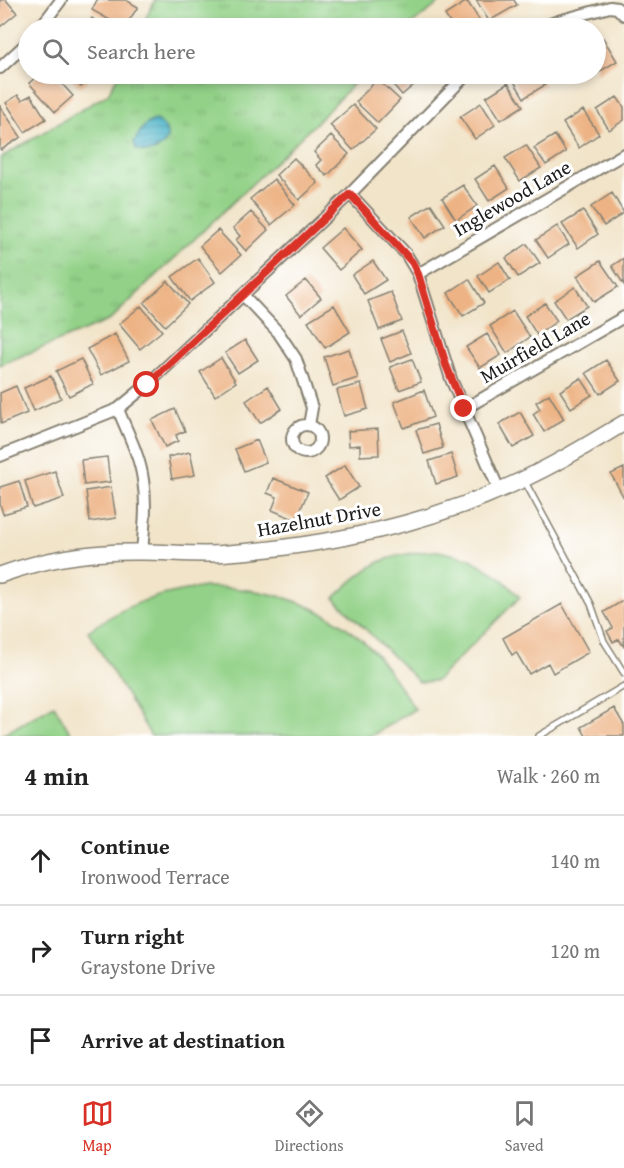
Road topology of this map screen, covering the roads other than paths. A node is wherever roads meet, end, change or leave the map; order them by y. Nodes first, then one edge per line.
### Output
1 (62, 0) edge
2 (620, 12) edge
3 (48, 18) edge
4 (571, 18) edge
5 (18, 51) edge
6 (0, 68) edge
7 (457, 84) edge
8 (624, 154) edge
9 (350, 194) junction
10 (418, 274) junction
11 (243, 295) junction
12 (624, 316) edge
13 (118, 409) junction
14 (464, 409) junction
15 (624, 423) edge
16 (309, 425) dead end
17 (0, 456) edge
18 (523, 479) junction
19 (499, 490) junction
20 (142, 552) junction
21 (0, 575) edge
22 (624, 673) edge
23 (624, 686) edge
24 (538, 736) edge

1 - 3 street
2 - 4 street
5 - 6 street
7 - 9 street
8 - 10 street, Inglewood Lane
9 - 10 street
9 - 11 street
10 - 14 street
11 - 13 street
11 - 16 street
12 - 14 street, Muirfield Lane
13 - 17 street
13 - 20 street
14 - 19 street
15 - 18 street, Hazelnut Drive
18 - 19 street, Hazelnut Drive
18 - 22 lane
19 - 20 street, Hazelnut Drive
20 - 21 street, Hazelnut Drive
23 - 24 lane

